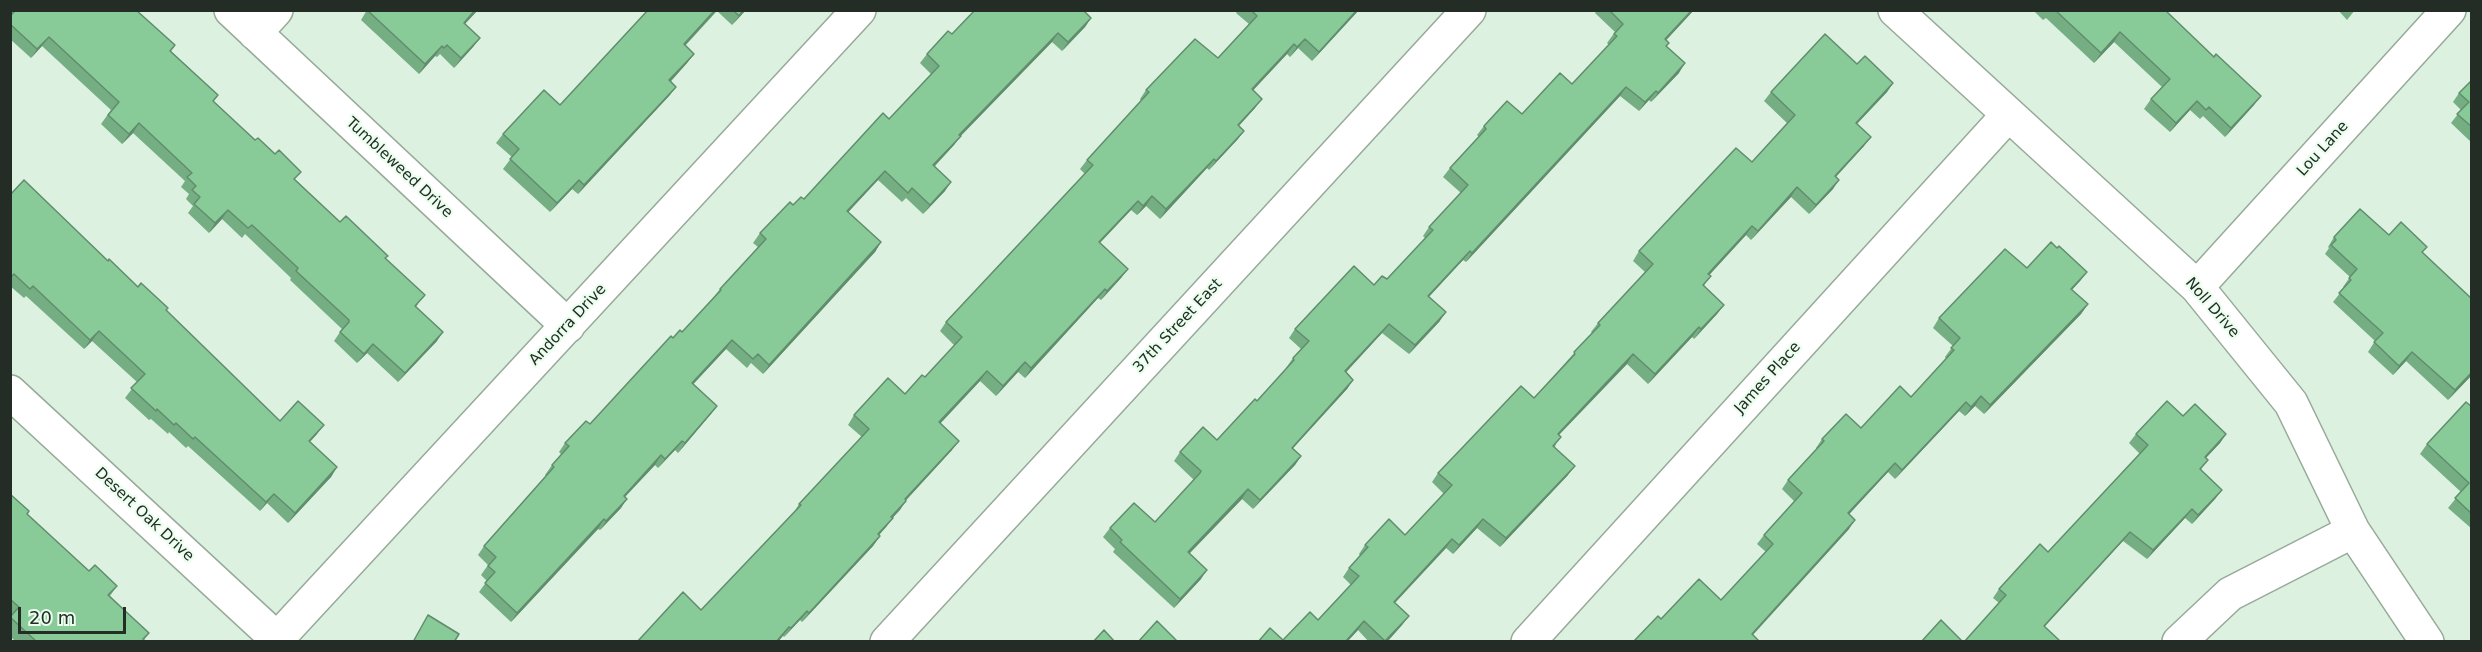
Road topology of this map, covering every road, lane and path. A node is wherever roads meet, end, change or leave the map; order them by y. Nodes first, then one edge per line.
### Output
1 (231, 10) edge
2 (859, 10) edge
3 (1469, 10) edge
4 (1895, 10) edge
5 (2450, 10) edge
6 (266, 22) edge
7 (2008, 116) junction
8 (2197, 287) junction
9 (568, 326) junction
10 (10, 392) edge
11 (2353, 531) junction
12 (277, 639) joint
13 (887, 642) edge
14 (1528, 642) edge
15 (2179, 642) edge
16 (2427, 642) edge

1 - 6 street, Tumbleweed Drive
2 - 9 street, Andorra Drive
3 - 13 street, 37th Street East
4 - 7 street, Noll Drive
5 - 8 street, Lou Lane
6 - 9 street, Tumbleweed Drive
7 - 8 street, Noll Drive
7 - 14 street, James Place
8 - 11 street, Noll Drive
9 - 12 street, Andorra Drive
10 - 12 street, Desert Oak Drive
11 - 15 street
11 - 16 street, Noll Drive

